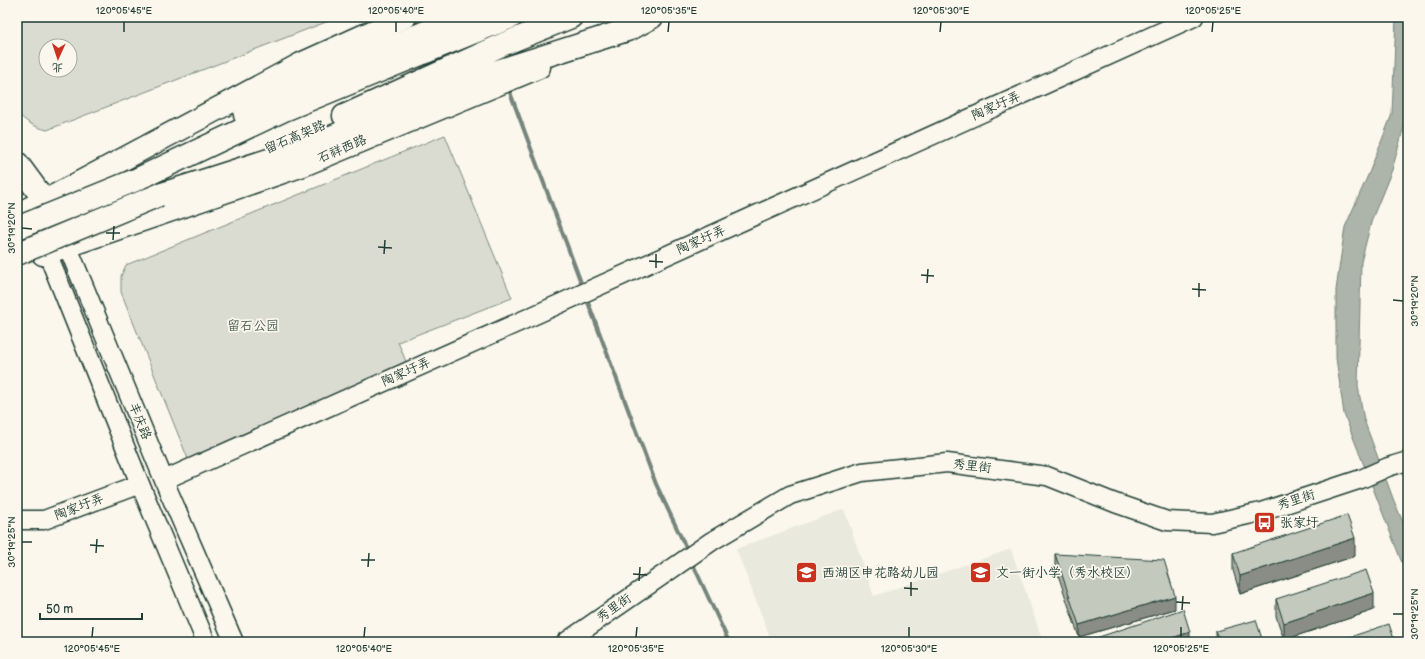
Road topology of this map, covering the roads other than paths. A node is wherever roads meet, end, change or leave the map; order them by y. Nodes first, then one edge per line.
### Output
1 (405, 17) edge
2 (571, 17) edge
3 (652, 17) edge
4 (660, 17) edge
5 (1194, 17) edge
6 (449, 18) edge
7 (504, 20) edge
8 (630, 29) junction
9 (301, 64) junction
10 (477, 85) junction
11 (281, 103) junction
12 (297, 144) junction
13 (17, 162) edge
14 (45, 201) junction
15 (18, 216) edge
16 (67, 245) junction
17 (47, 252) junction
18 (17, 254) edge
19 (17, 264) edge
20 (1408, 461) edge
21 (164, 480) junction
22 (140, 484) junction
23 (17, 520) edge
24 (206, 642) edge
25 (234, 642) edge
26 (566, 642) edge

1 - 9 main road
2 - 12 main road, 留石高架路
3 - 8 main road
4 - 8 main road
5 - 21 street, 陶家圩弄
6 - 9 main road
6 - 11 main road
7 - 11 main road
8 - 10 main road
9 - 14 main road
10 - 12 main road
10 - 16 main road, 石祥西路
11 - 15 main road, bridge
12 - 18 main road, bridge
13 - 14 main road
14 - 15 main road
14 - 16 street, 丰庆路
15 - 17 main road
16 - 17 main road, 石祥西路
16 - 21 street, 丰庆路
17 - 19 main road, 石祥西路
17 - 22 street, 丰庆路
20 - 26 street, 秀里街
21 - 25 street, 丰庆路
22 - 23 street, 陶家圩弄
22 - 24 street, 丰庆路

